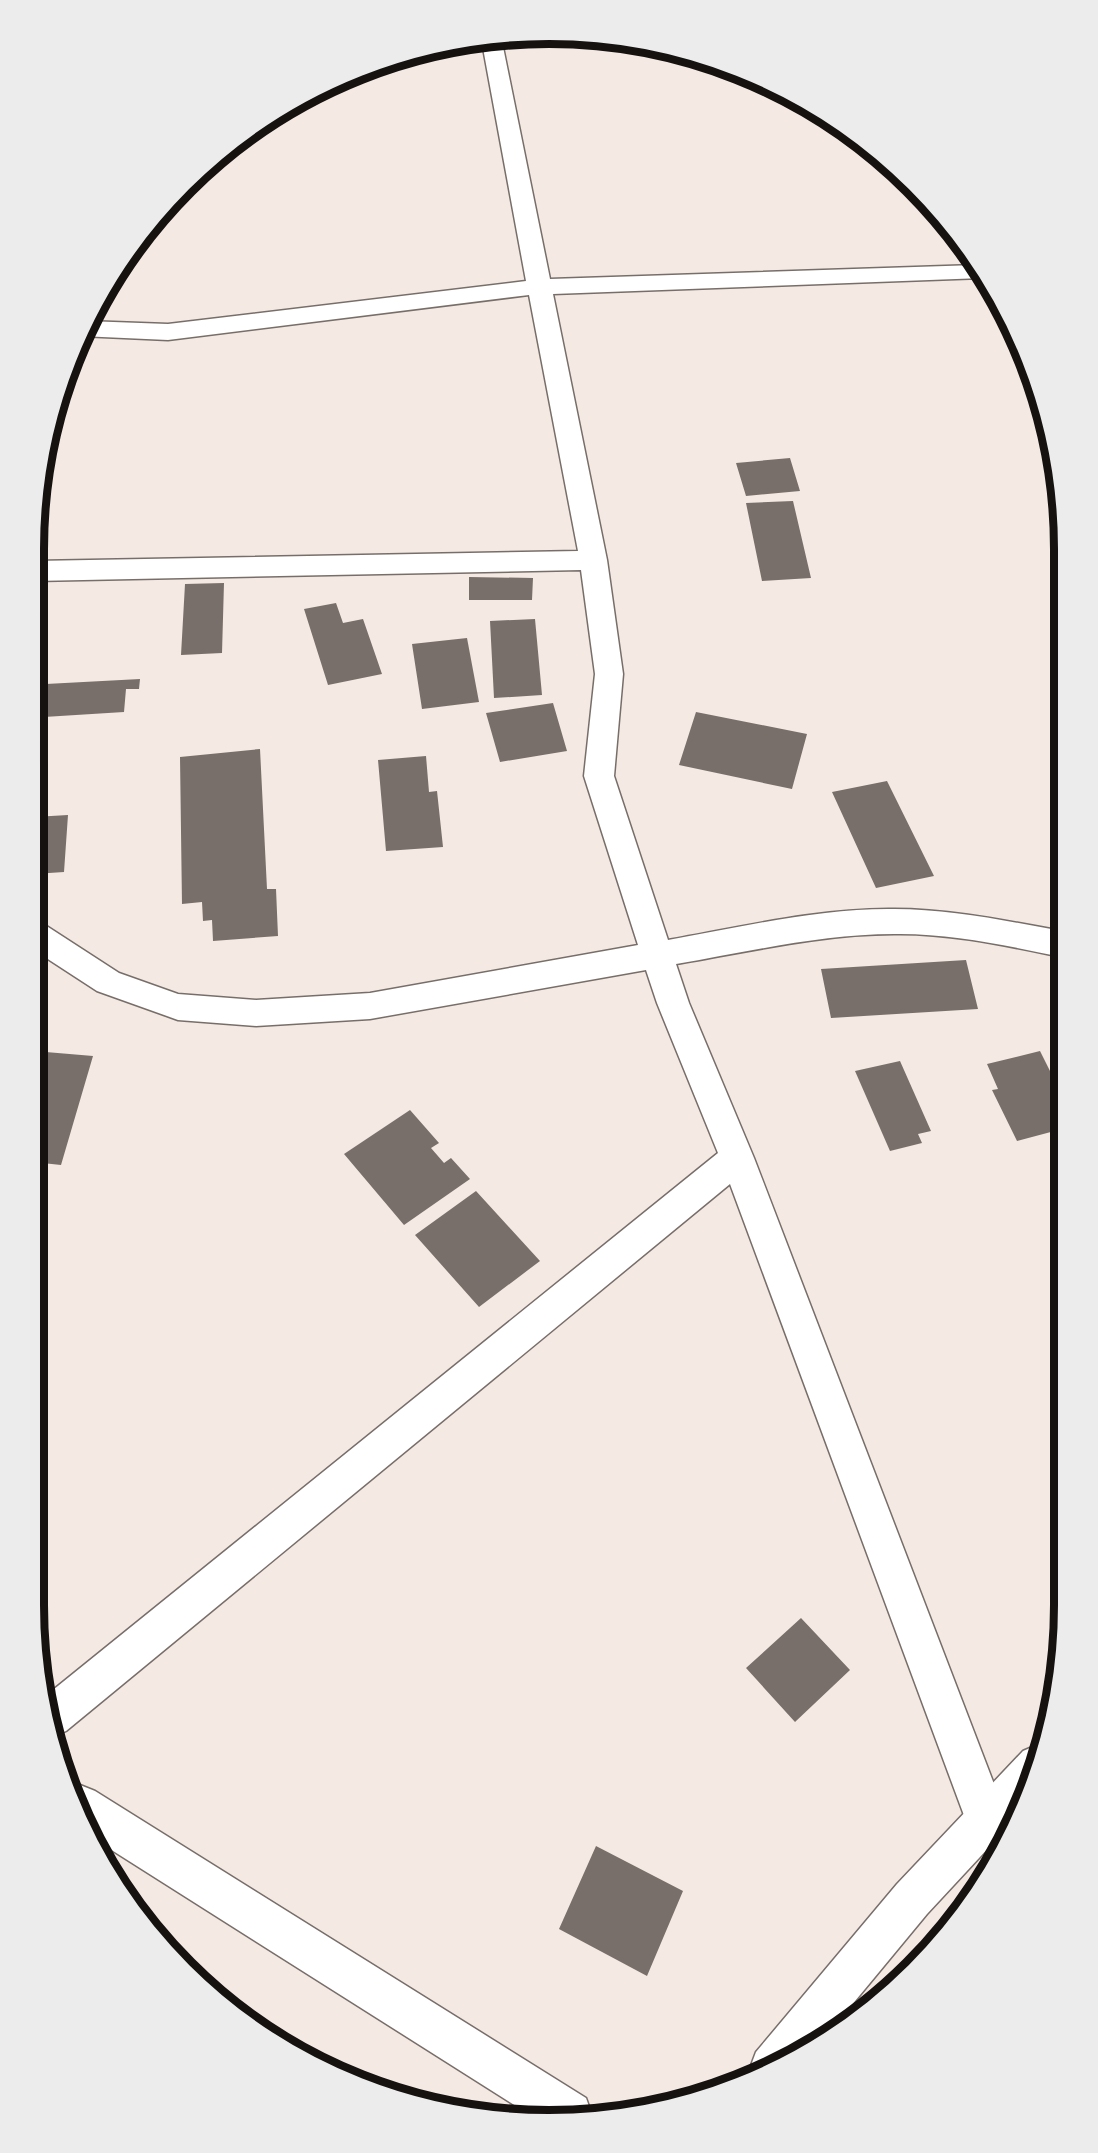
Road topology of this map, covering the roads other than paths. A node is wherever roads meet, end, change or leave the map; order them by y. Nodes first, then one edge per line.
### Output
1 (492, 47) edge
2 (972, 272) edge
3 (538, 287) junction
4 (94, 329) edge
5 (593, 560) junction
6 (44, 572) edge
7 (44, 940) edge
8 (1054, 943) edge
9 (658, 954) junction
10 (737, 1158) junction
11 (56, 1714) edge
12 (1023, 1780) edge
13 (88, 1811) edge
14 (986, 1818) junction
15 (787, 2050) edge
16 (562, 2109) edge

1 - 3 street
2 - 3 street
3 - 4 street
3 - 5 street
5 - 6 street
5 - 9 street
7 - 9 street
8 - 9 street
9 - 10 street
10 - 11 street
10 - 14 street
12 - 14 street
13 - 16 street
14 - 15 street

